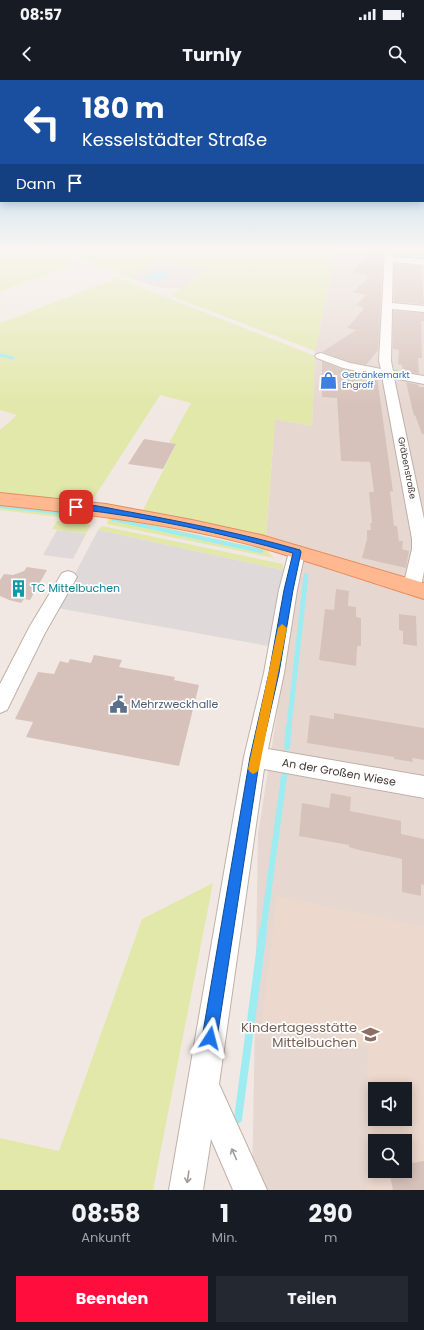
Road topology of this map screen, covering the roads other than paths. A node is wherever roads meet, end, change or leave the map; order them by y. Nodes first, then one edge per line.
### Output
1 (387, 302) edge
2 (387, 306) junction
3 (424, 309) edge
4 (321, 356) dead end
5 (388, 373) junction
6 (424, 380) edge
7 (0, 499) edge
8 (297, 552) junction
9 (68, 577) dead end
10 (418, 589) edge
11 (0, 704) edge
12 (255, 757) junction
13 (424, 787) edge
14 (202, 1083) junction
15 (186, 1190) edge
16 (250, 1190) edge

1 - 2 street, Gräbenstraße
2 - 3 street
2 - 5 street, Gräbenstraße
4 - 5 street
5 - 6 street
5 - 10 street, Gräbenstraße
7 - 8 main road
8 - 10 main road
8 - 12 street
9 - 11 street
12 - 13 street, An der Großen Wiese
12 - 14 street
14 -> 15 street
16 -> 14 street

